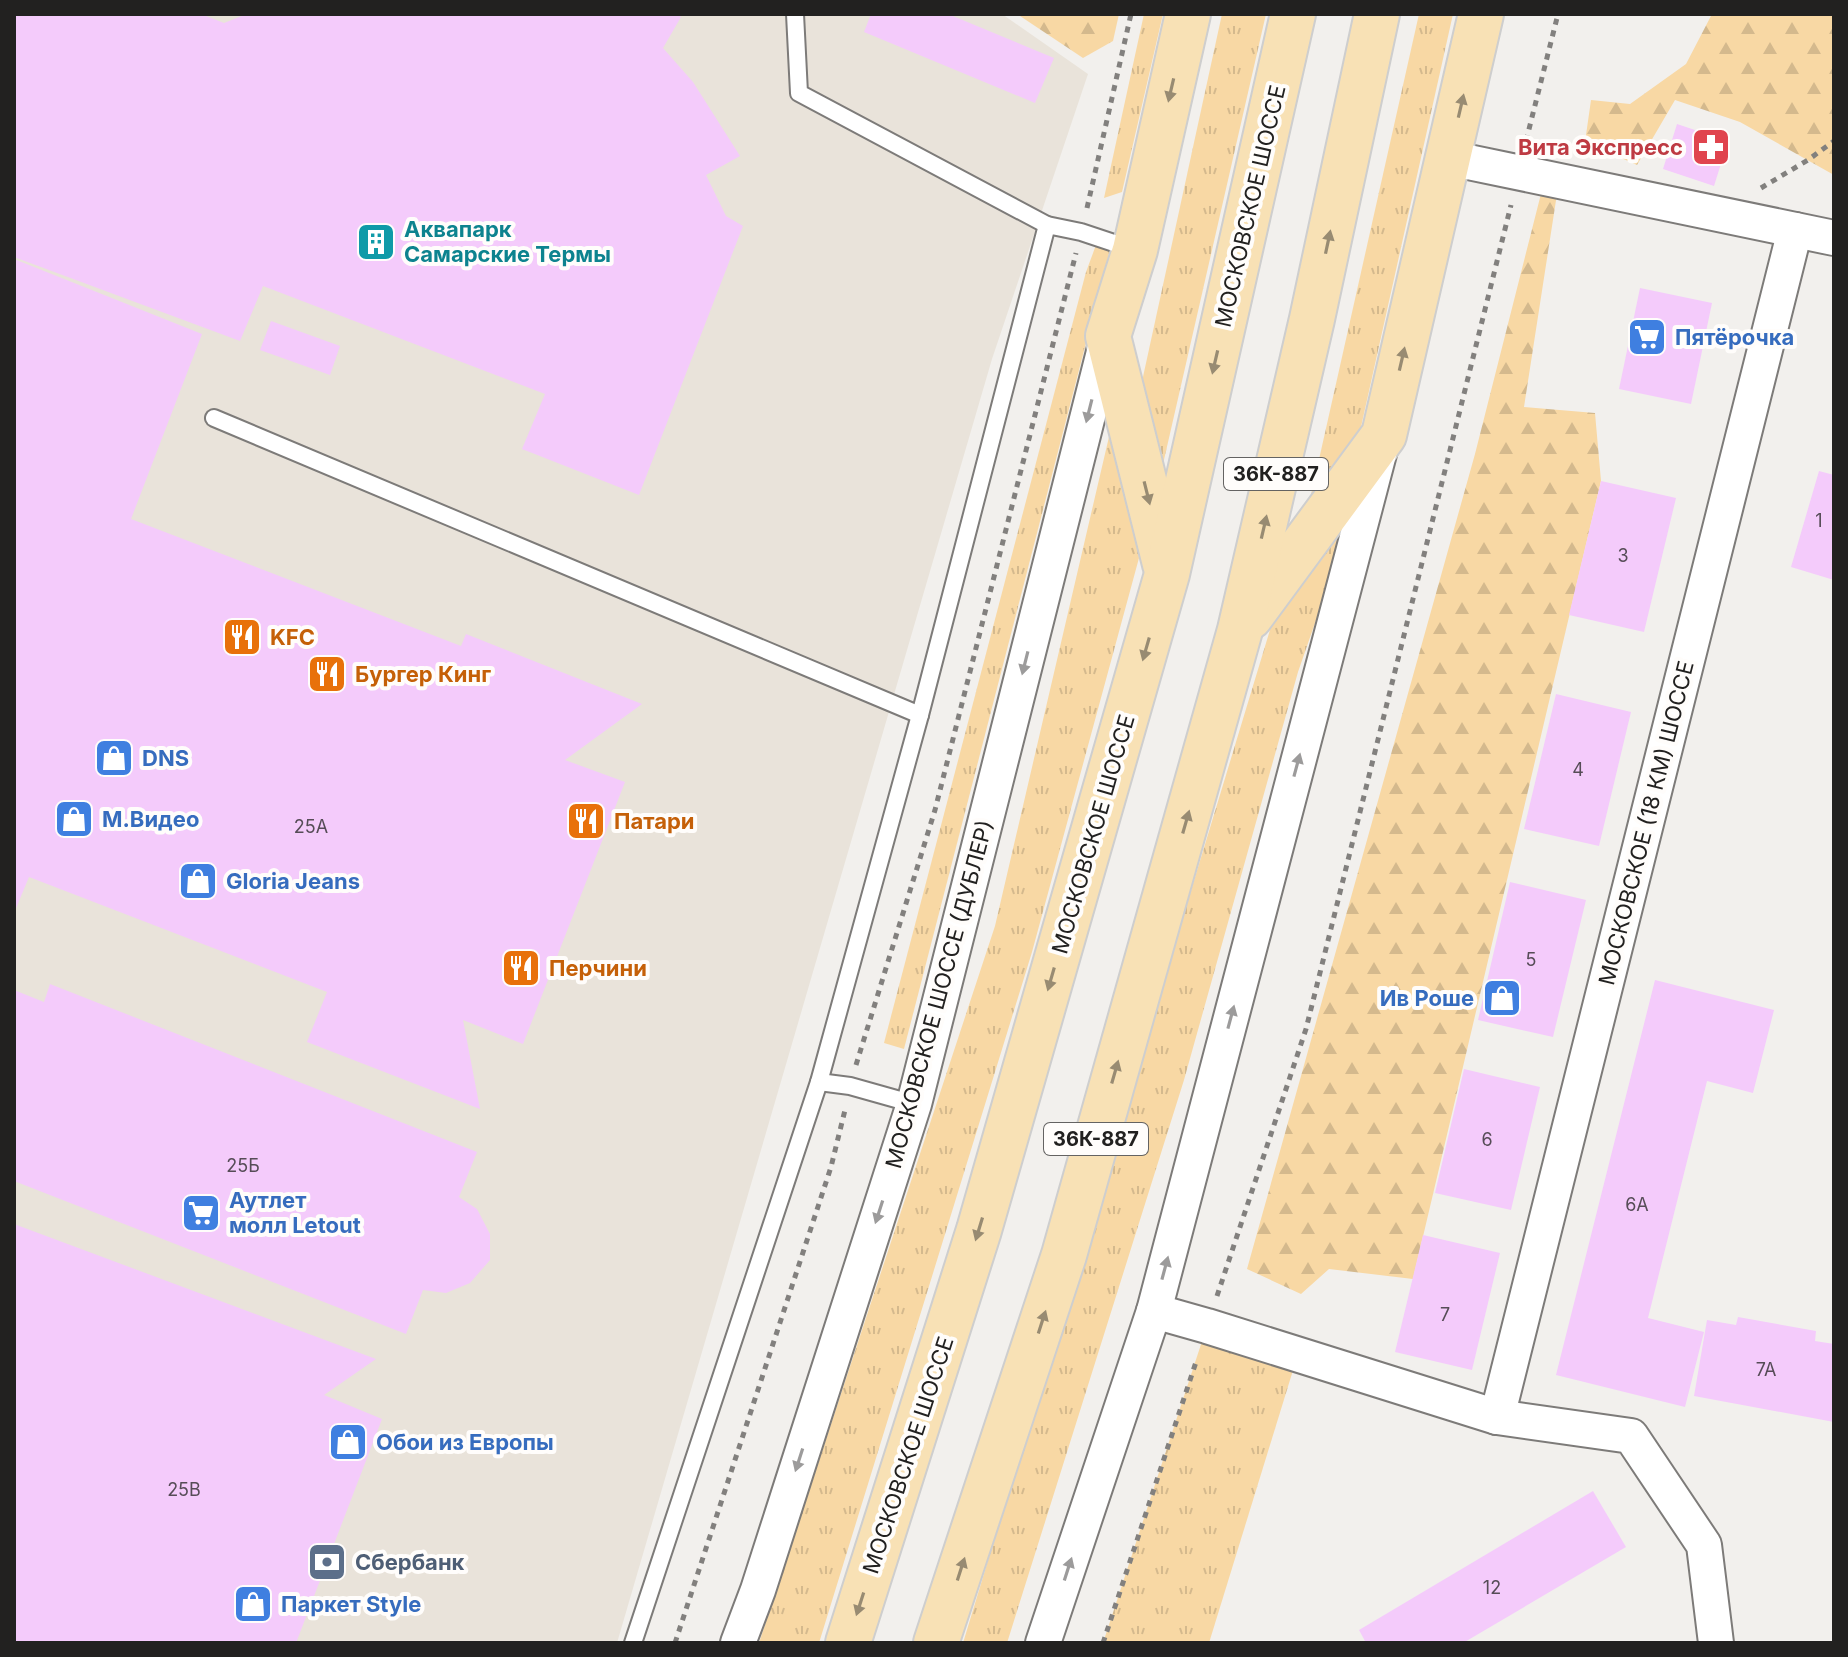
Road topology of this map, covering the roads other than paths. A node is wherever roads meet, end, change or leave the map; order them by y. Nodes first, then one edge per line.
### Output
1 (795, 14) edge
2 (1188, 14) edge
3 (1293, 14) edge
4 (1377, 14) edge
5 (1481, 14) edge
6 (1449, 158) junction
7 (1047, 225) junction
8 (1795, 230) junction
9 (1834, 238) edge
10 (1135, 250) junction
11 (1108, 336) junction
12 (214, 418) dead end
13 (1384, 435) junction
14 (1167, 574) junction
15 (1240, 630) junction
16 (920, 715) junction
17 (819, 1082) junction
18 (914, 1104) junction
19 (1154, 1311) junction
20 (1497, 1417) junction
21 (633, 1643) edge
22 (738, 1643) edge
23 (848, 1643) edge
24 (936, 1643) edge
25 (1043, 1643) edge
26 (1716, 1643) edge

1 - 7 lane
2 -> 10 main road
3 -> 14 main road, МОСКОВСКОЕ ШОССЕ / 36К-887
15 -> 4 main road, 36К-887
6 -> 5 main road
6 - 8 street
13 -> 6 main road
7 - 10 lane
7 - 16 lane
8 - 9 street
8 - 20 street, МОСКОВСКОЕ (18 КМ) ШОССЕ
10 - 11 main road
11 -> 14 main road
11 -> 18 street, МОСКОВСКОЕ ШОССЕ (ДУБЛЕР)
12 - 16 lane
13 - 15 main road
19 -> 13 street
14 -> 23 main road, МОСКОВСКОЕ ШОССЕ / 36К-887
24 -> 15 main road, 36К-887
16 - 17 lane
17 - 18 lane
17 - 21 lane
18 -> 22 street, МОСКОВСКОЕ ШОССЕ (ДУБЛЕР)
19 - 20 street
25 -> 19 street
20 - 26 street

